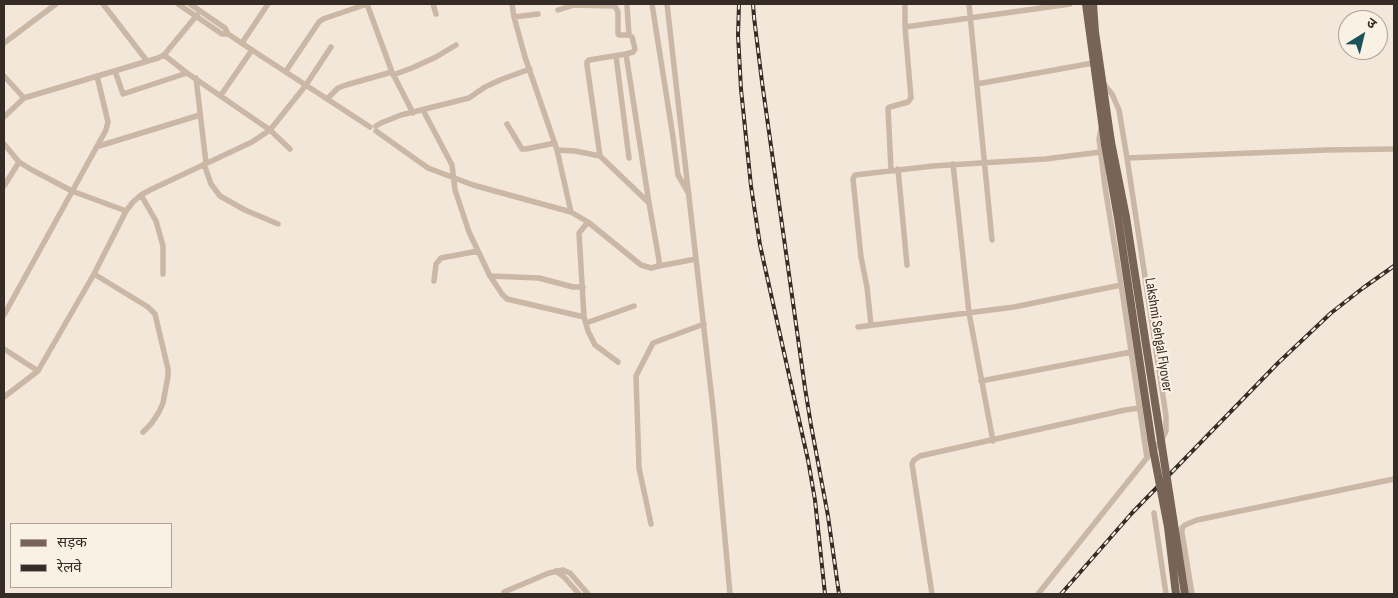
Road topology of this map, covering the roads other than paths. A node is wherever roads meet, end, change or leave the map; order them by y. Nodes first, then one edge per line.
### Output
1 (56, 4) edge
2 (103, 4) edge
3 (178, 4) edge
4 (190, 4) edge
5 (268, 4) edge
6 (367, 4) edge
7 (434, 4) edge
8 (512, 4) edge
9 (652, 4) edge
10 (667, 4) edge
11 (905, 4) edge
12 (969, 4) edge
13 (1007, 4) edge
14 (1070, 4) edge
15 (1086, 4) edge
16 (1093, 4) edge
17 (627, 6) dead end
18 (1042, 6) edge
19 (558, 10) dead end
20 (200, 11) junction
21 (1008, 12) junction
22 (436, 14) dead end
23 (538, 14) dead end
24 (195, 16) junction
25 (514, 17) junction
26 (970, 18) junction
27 (213, 24) junction
28 (905, 27) junction
29 (629, 36) junction
30 (4, 43) edge
31 (242, 43) junction
32 (456, 45) dead end
33 (331, 47) dead end
34 (252, 50) junction
35 (626, 54) junction
36 (164, 55) junction
37 (616, 56) junction
38 (147, 61) junction
39 (1093, 64) junction
40 (530, 69) junction
41 (115, 71) junction
42 (286, 71) junction
43 (187, 73) junction
44 (392, 74) junction
45 (4, 76) edge
46 (98, 76) junction
47 (196, 78) junction
48 (1102, 81) junction
49 (978, 84) junction
50 (306, 85) junction
51 (221, 96) junction
52 (24, 98) junction
53 (327, 99) junction
54 (423, 110) junction
55 (413, 113) junction
56 (200, 115) junction
57 (4, 117) edge
58 (507, 124) dead end
59 (374, 128) junction
60 (270, 130) junction
61 (555, 143) junction
62 (4, 144) edge
63 (98, 146) junction
64 (1106, 146) junction
65 (290, 149) dead end
66 (1394, 149) edge
67 (557, 150) junction
68 (600, 156) junction
69 (629, 158) dead end
70 (1127, 158) junction
71 (19, 162) junction
72 (985, 162) junction
73 (205, 164) junction
74 (953, 164) junction
75 (895, 169) junction
76 (454, 178) junction
77 (4, 186) edge
78 (72, 191) junction
79 (141, 195) junction
80 (689, 195) junction
81 (649, 203) junction
82 (126, 211) junction
83 (571, 212) junction
84 (588, 222) junction
85 (278, 224) dead end
86 (992, 240) dead end
87 (478, 251) junction
88 (696, 259) junction
89 (907, 265) dead end
90 (659, 266) junction
91 (94, 274) junction
92 (163, 274) dead end
93 (490, 276) junction
94 (434, 281) dead end
95 (1121, 286) junction
96 (583, 287) junction
97 (634, 306) dead end
98 (969, 313) junction
99 (4, 315) edge
100 (585, 320) junction
101 (704, 324) junction
102 (871, 325) junction
103 (858, 327) dead end
104 (4, 348) edge
105 (1131, 352) junction
106 (618, 362) dead end
107 (38, 371) junction
108 (981, 381) junction
109 (4, 396) edge
110 (1140, 408) junction
111 (143, 432) dead end
112 (993, 441) junction
113 (1147, 458) junction
114 (1394, 479) edge
115 (1154, 512) dead end
116 (652, 524) dead end
117 (556, 571) junction
118 (504, 592) dead end
119 (579, 594) edge
120 (588, 594) edge
121 (730, 594) edge
122 (932, 594) edge
123 (1038, 594) edge
124 (1166, 594) edge
125 (1176, 594) edge
126 (1185, 594) edge
127 (1192, 594) edge

1 - 30 street
2 - 38 street
3 - 24 street
4 - 20 street
5 - 31 street
6 - 42 street
6 - 44 street
7 - 22 street
8 - 25 street
9 - 80 street
10 - 80 street
11 - 28 street
12 - 26 street
13 - 21 street
14 - 18 street
15 - 39 main road, Lakshmi Sehgal Flyover
16 - 48 main road, Lakshmi Sehgal Flyover
17 - 29 street
18 - 21 street
19 - 29 street
20 - 24 street
20 - 27 street
21 - 26 street
23 - 25 street
24 - 27 street
24 - 36 street
25 - 40 street
26 - 28 street
26 - 49 street
27 - 31 street
28 - 75 street
29 - 35 street
31 - 34 street
32 - 44 street
33 - 50 street
34 - 42 street
34 - 51 street
35 - 37 street
35 - 81 street
36 - 38 street
36 - 43 street
37 - 68 street
37 - 69 street
38 - 41 street
39 - 49 street
39 - 64 main road, Lakshmi Sehgal Flyover
40 - 54 street
40 - 61 street
41 - 43 street
41 - 46 street
42 - 50 street
43 - 47 street
44 - 53 street
44 - 55 street
45 - 52 street
46 - 52 street
46 - 63 street
47 - 51 street
47 - 56 street
48 - 64 main road, Lakshmi Sehgal Flyover
48 - 70 street
49 - 72 street
50 - 53 street
50 - 60 street
51 - 60 street
52 - 57 street
53 - 59 street
54 - 55 street
54 - 76 street
55 - 59 street
56 - 63 street
56 - 73 street
58 - 61 street
59 - 76 street
60 - 65 street
60 - 73 street
61 - 67 street
62 - 71 street
63 - 78 street
64 - 72 street
64 - 95 street
64 - 125 main road, Lakshmi Sehgal Flyover, bridge
64 - 126 main road, Lakshmi Sehgal Flyover, bridge
66 - 70 street
67 - 68 street
67 - 83 street
68 - 81 street
70 - 113 street
71 - 77 street
71 - 78 street
72 - 74 street
72 - 86 street
73 - 79 street
73 - 85 street
74 - 75 street
74 - 98 street
75 - 89 street
75 - 102 street
76 - 83 street
76 - 87 street
78 - 82 street
78 - 99 street
79 - 82 street
79 - 92 street
80 - 88 street
81 - 90 street
82 - 91 street
83 - 84 street
84 - 90 street
84 - 96 street
87 - 93 street
87 - 94 street
88 - 90 street
88 - 101 street
91 - 107 street
91 - 111 street
93 - 96 street
93 - 100 street
95 - 98 street
95 - 105 street
96 - 100 street
97 - 100 street
98 - 102 street
98 - 108 street
100 - 106 street
101 - 116 street
101 - 121 street
102 - 103 street
104 - 107 street
105 - 108 street
105 - 110 street
107 - 109 street
108 - 112 street
110 - 112 street
110 - 113 street
112 - 122 street
113 - 123 street
114 - 127 street
115 - 124 street
117 - 118 street
117 - 119 street
117 - 120 street

